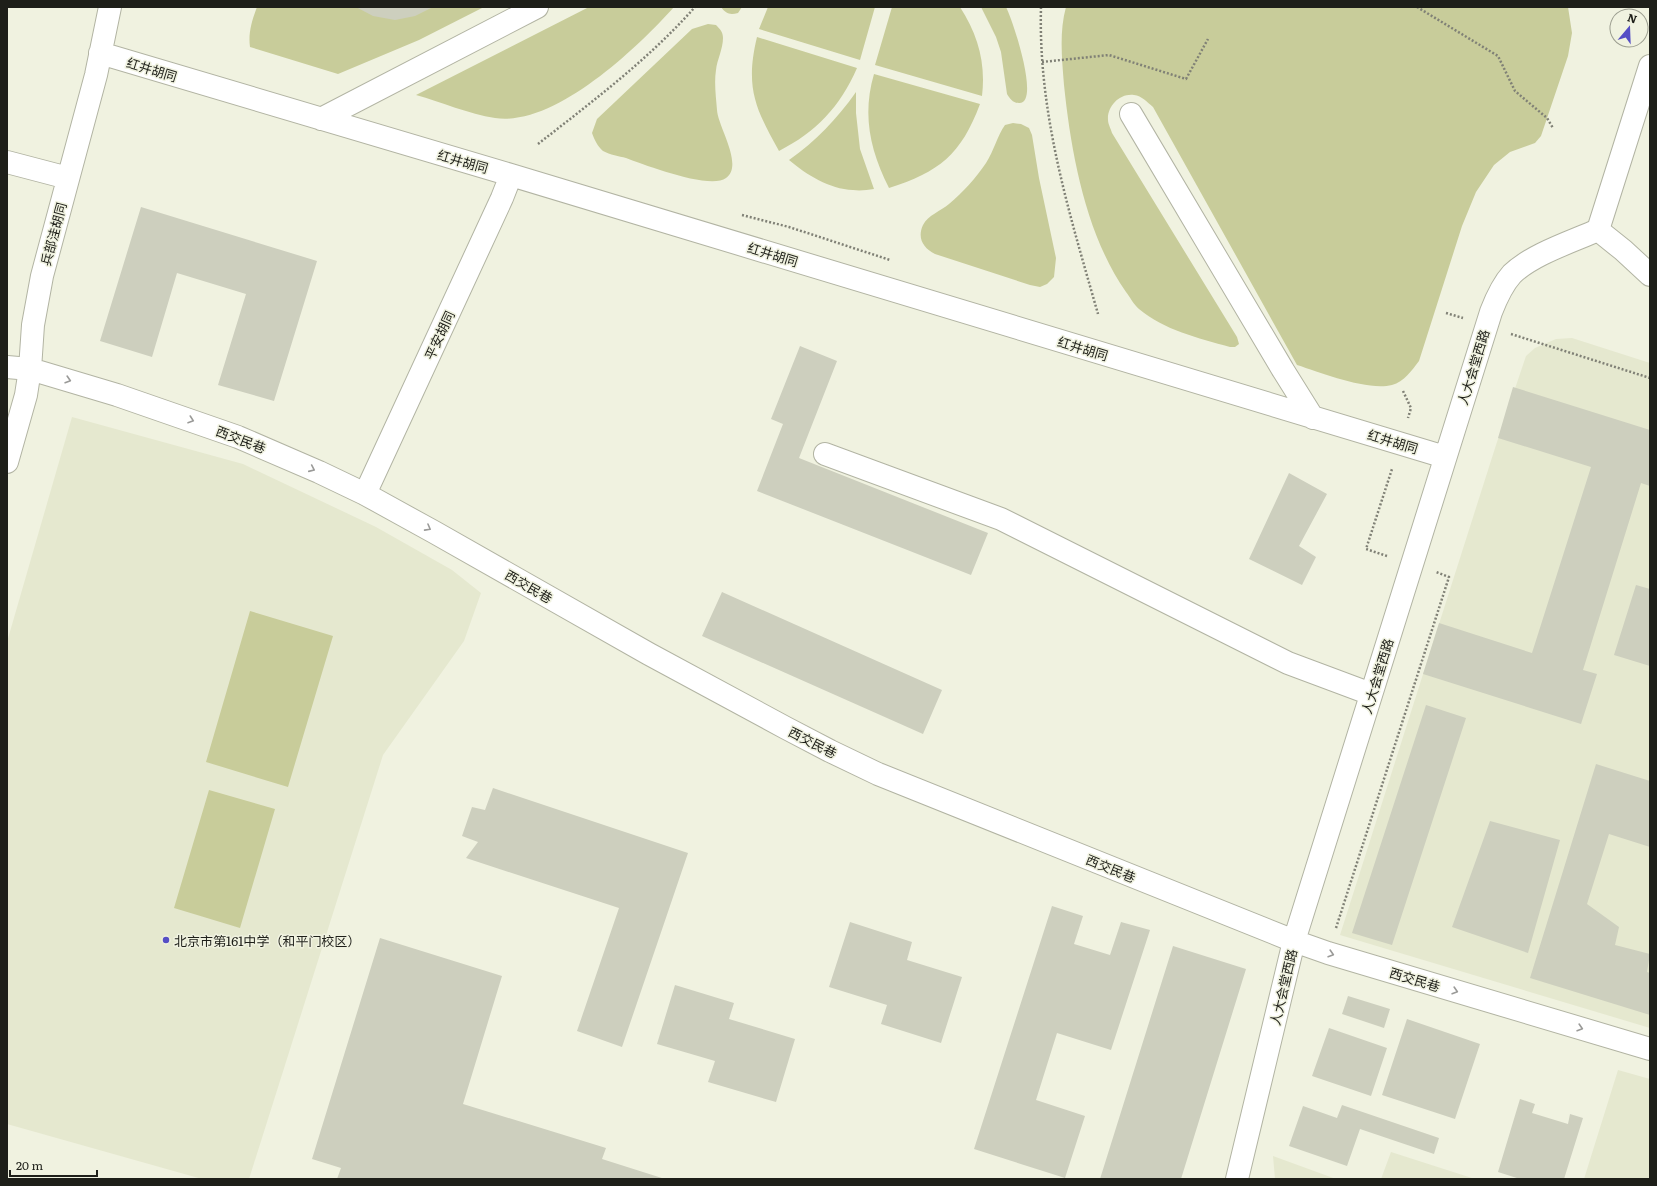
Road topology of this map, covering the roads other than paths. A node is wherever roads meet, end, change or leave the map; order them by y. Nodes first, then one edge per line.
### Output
1 (110, 7) edge
2 (537, 7) edge
3 (100, 53) junction
4 (1650, 66) edge
5 (1131, 114) dead end
6 (321, 119) junction
7 (7, 162) edge
8 (511, 175) junction
9 (68, 178) junction
10 (1598, 230) junction
11 (1650, 275) edge
12 (7, 367) edge
13 (30, 369) junction
14 (1313, 418) junction
15 (825, 454) dead end
16 (1445, 457) junction
17 (7, 462) edge
18 (365, 494) junction
19 (1371, 694) junction
20 (1294, 941) junction
21 (1650, 1049) edge
22 (1237, 1179) edge

1 - 3 street, 兵部洼胡同
2 - 6 street
3 - 6 street, 红井胡同
3 - 9 street, 兵部洼胡同
4 - 10 street
5 - 14 street
6 - 8 street, 红井胡同
7 - 9 street
8 - 14 street, 红井胡同
8 - 18 street, 平安胡同
9 - 13 street, 兵部洼胡同
10 - 11 street
10 - 16 street, 人大会堂西路
12 - 13 street, 西交民巷
13 - 17 street, 兵部洼胡同
13 -> 18 street, 西交民巷
14 - 16 street, 红井胡同
15 - 19 street
16 - 19 street, 人大会堂西路
18 -> 20 street, 西交民巷
19 - 20 street, 人大会堂西路
20 -> 21 street, 西交民巷
20 - 22 street, 人大会堂西路

